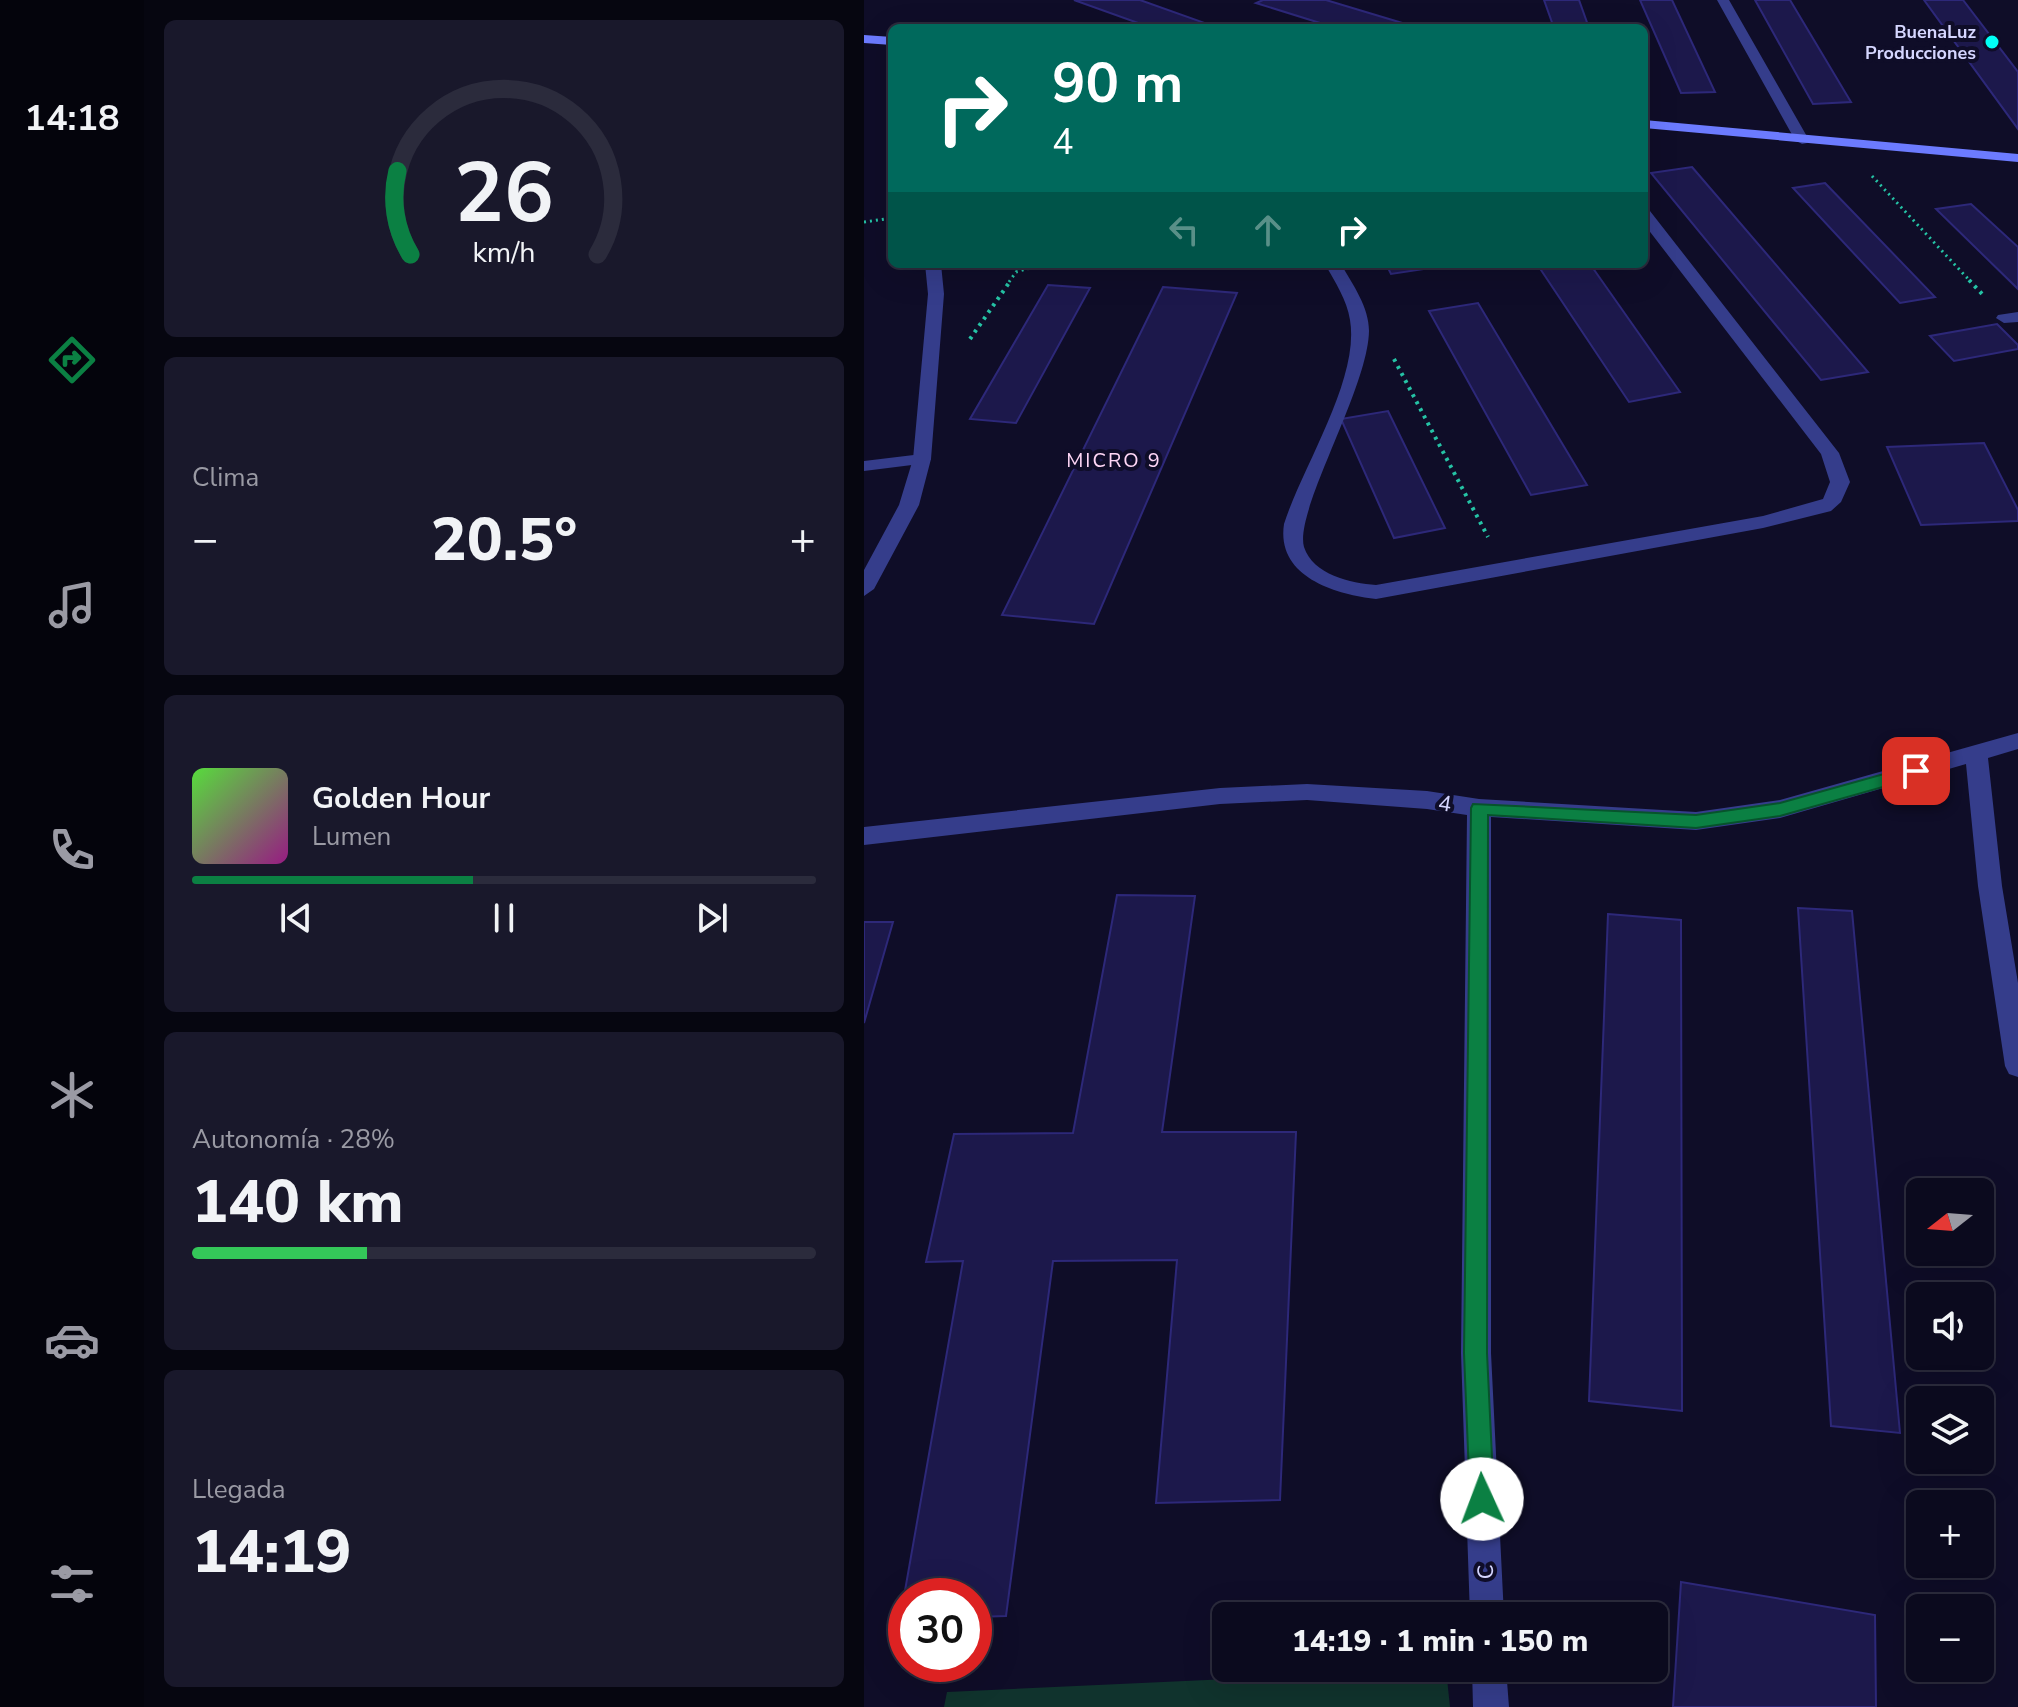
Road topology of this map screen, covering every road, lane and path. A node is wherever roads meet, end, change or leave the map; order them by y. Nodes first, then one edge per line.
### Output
1 (1723, 0) edge
2 (864, 39) edge
3 (888, 41) edge
4 (1648, 124) edge
5 (1802, 140) junction
6 (1841, 144) junction
7 (2018, 158) edge
8 (888, 219) edge
9 (1648, 219) edge
10 (864, 222) edge
11 (933, 268) edge
12 (1030, 268) edge
13 (1335, 268) edge
14 (2011, 317) edge
15 (1387, 347) dead end
16 (928, 398) junction
17 (922, 459) junction
18 (864, 466) edge
19 (1506, 570) junction
20 (864, 589) edge
21 (2018, 741) edge
22 (1976, 753) junction
23 (1479, 808) junction
24 (864, 836) edge
25 (2018, 1066) edge
26 (1486, 1602) edge
27 (1490, 1682) edge
28 (1491, 1707) edge

1 - 5 street
2 - 3 street
4 - 5 street
5 - 6 street
6 - 7 street
6 - 14 path
8 - 10 path
9 - 19 street
11 - 16 street
12 - 16 path
13 - 19 street
15 - 19 path
16 - 17 street
17 - 18 lane
17 - 20 street
21 - 22 street, 4
22 - 23 street, 4
22 - 25 street
23 - 24 street, 4
23 - 26 street, C
27 - 28 street

